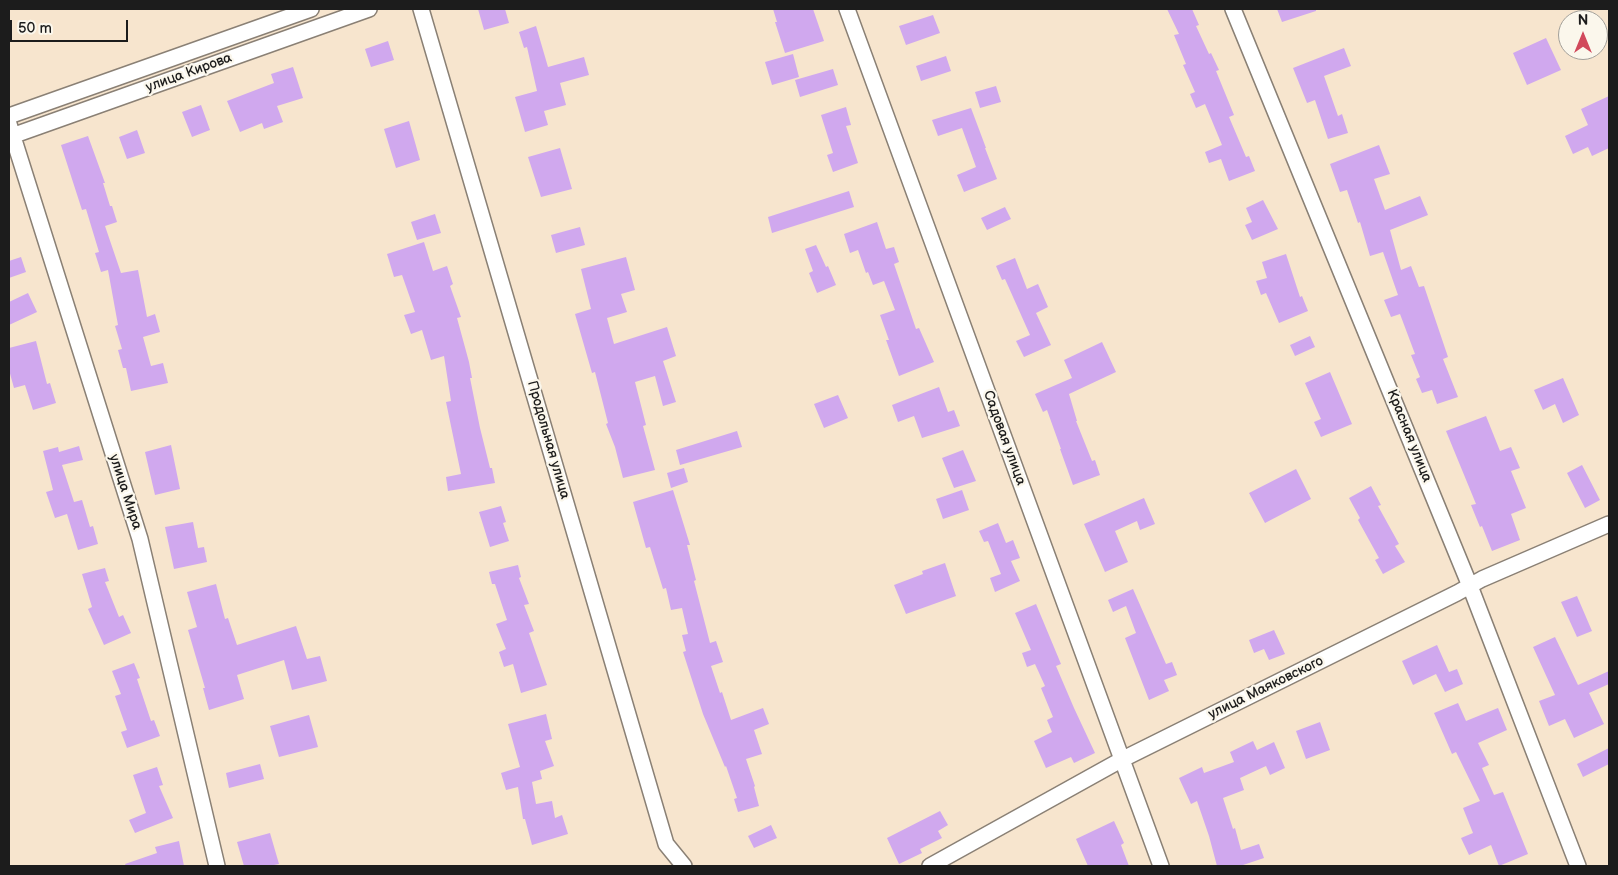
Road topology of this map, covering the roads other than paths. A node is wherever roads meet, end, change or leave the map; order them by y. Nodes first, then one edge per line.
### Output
1 (311, 9) edge
2 (368, 9) edge
3 (421, 9) edge
4 (847, 9) edge
5 (1233, 9) edge
6 (9, 116) edge
7 (10, 132) edge
8 (1609, 524) edge
9 (1470, 586) junction
10 (1121, 760) junction
11 (217, 866) edge
12 (684, 866) edge
13 (930, 866) edge
14 (1161, 866) edge
15 (1578, 866) edge

1 - 6 street, улица Кирова
2 - 7 street, улица Кирова
3 - 12 street, Продольная улица
4 - 10 street, Садовая улица
5 - 9 street, Красная улица
7 - 11 street, улица Мира
8 - 9 street, улица Маяковского
9 - 10 street, улица Маяковского
9 - 15 street, Красная улица
10 - 13 street, улица Маяковского
10 - 14 street, Садовая улица

